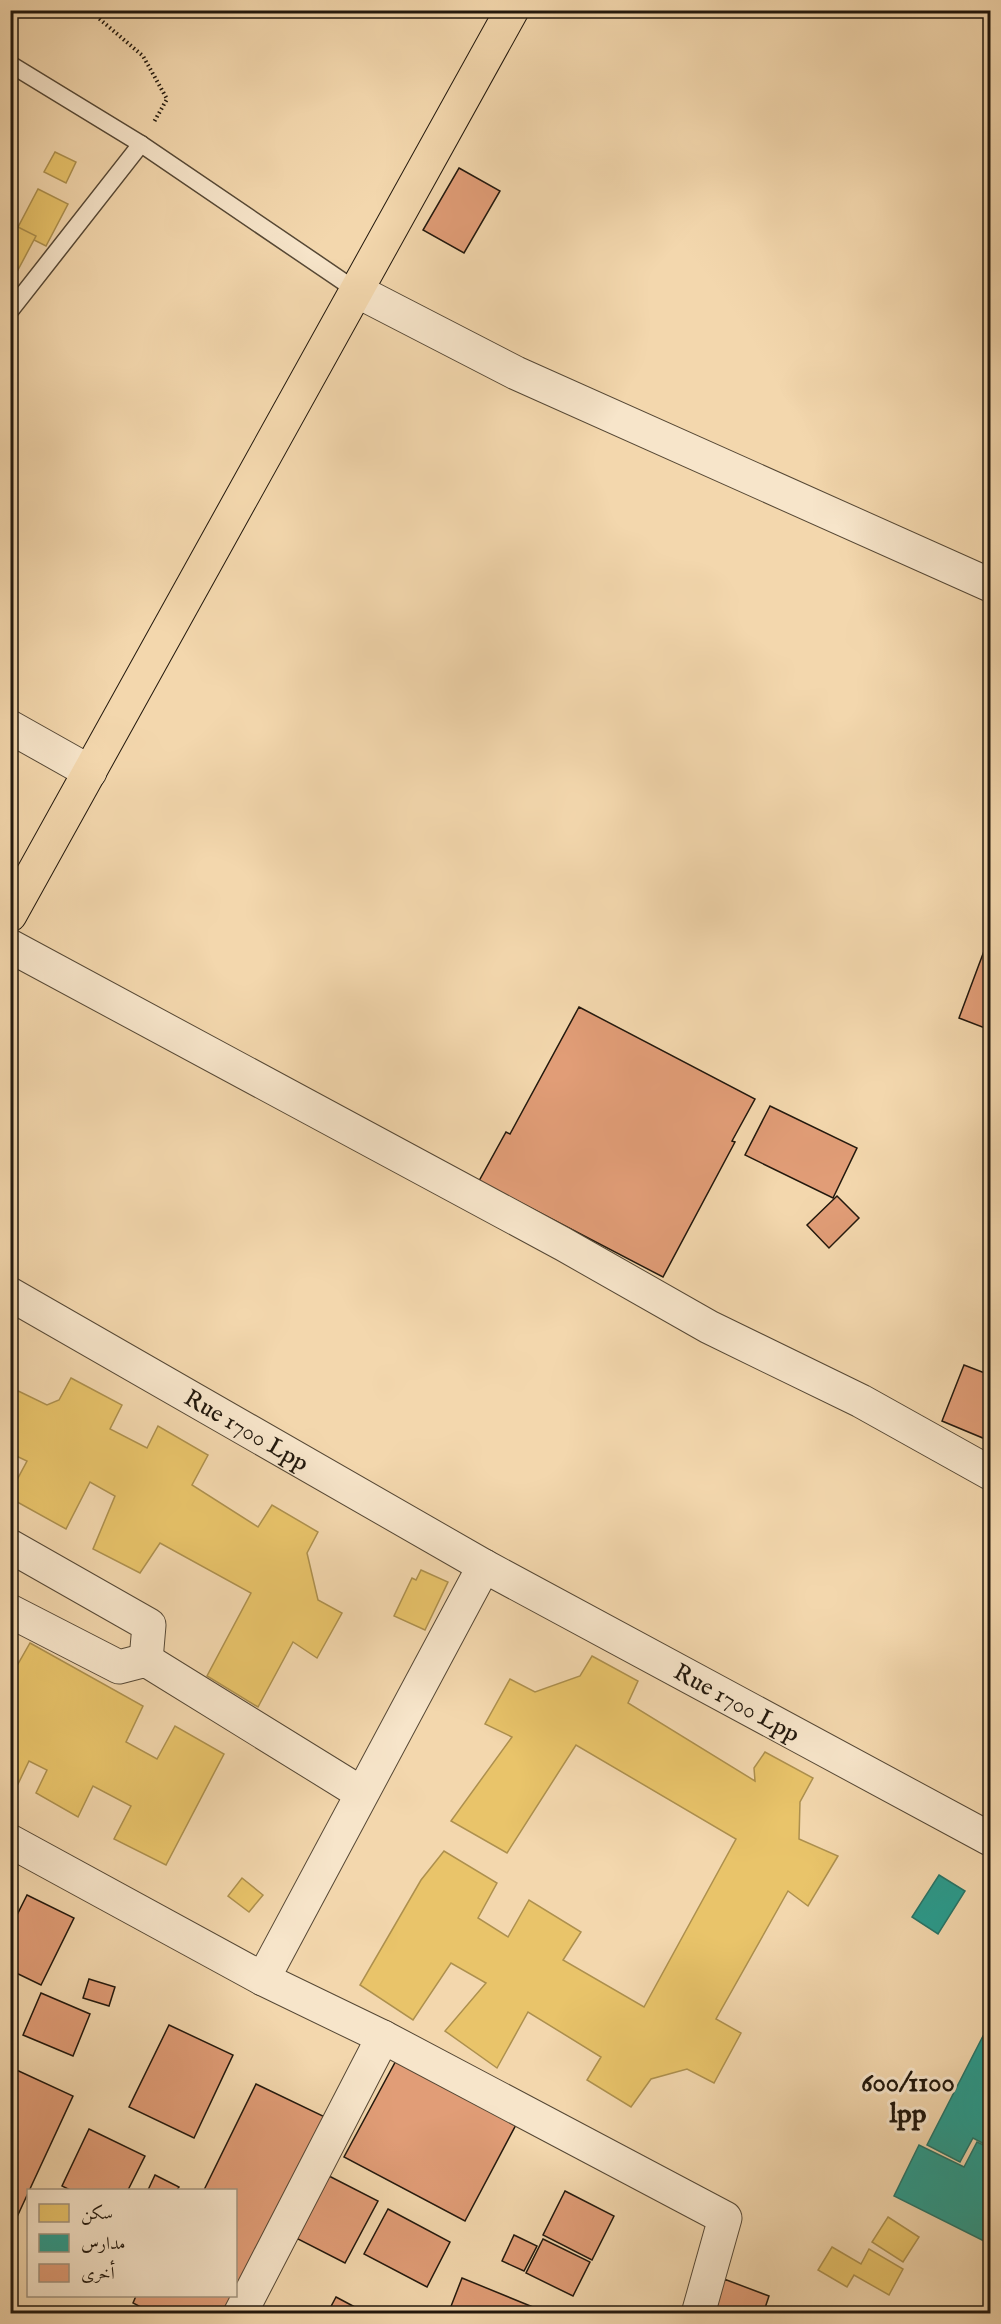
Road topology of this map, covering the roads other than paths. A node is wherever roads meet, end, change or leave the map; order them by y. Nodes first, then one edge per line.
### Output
1 (512, 10) edge
2 (10, 64) edge
3 (141, 144) junction
4 (357, 291) junction
5 (10, 311) edge
6 (990, 585) edge
7 (10, 727) edge
8 (90, 772) junction
9 (10, 915) edge
10 (10, 946) edge
11 (10, 1294) edge
12 (990, 1473) edge
13 (10, 1546) edge
14 (484, 1566) junction
15 (10, 1611) edge
16 (146, 1660) junction
17 (361, 1793) junction
18 (990, 1839) edge
19 (10, 1841) edge
20 (263, 1979) junction
21 (383, 2037) junction
22 (240, 2313) edge
23 (698, 2313) edge

1 - 4 main road
2 - 3 lane
3 - 4 lane
3 - 5 lane
4 - 6 street
4 - 8 main road
7 - 8 street
8 - 9 main road
10 - 12 street
11 - 14 street, Rue 1700 Lpp
13 - 16 street
14 - 17 street
14 - 18 street, Rue 1700 Lpp
15 - 16 street
16 - 17 street
17 - 20 street
19 - 20 street
20 - 21 street
21 - 22 street
21 - 23 street

